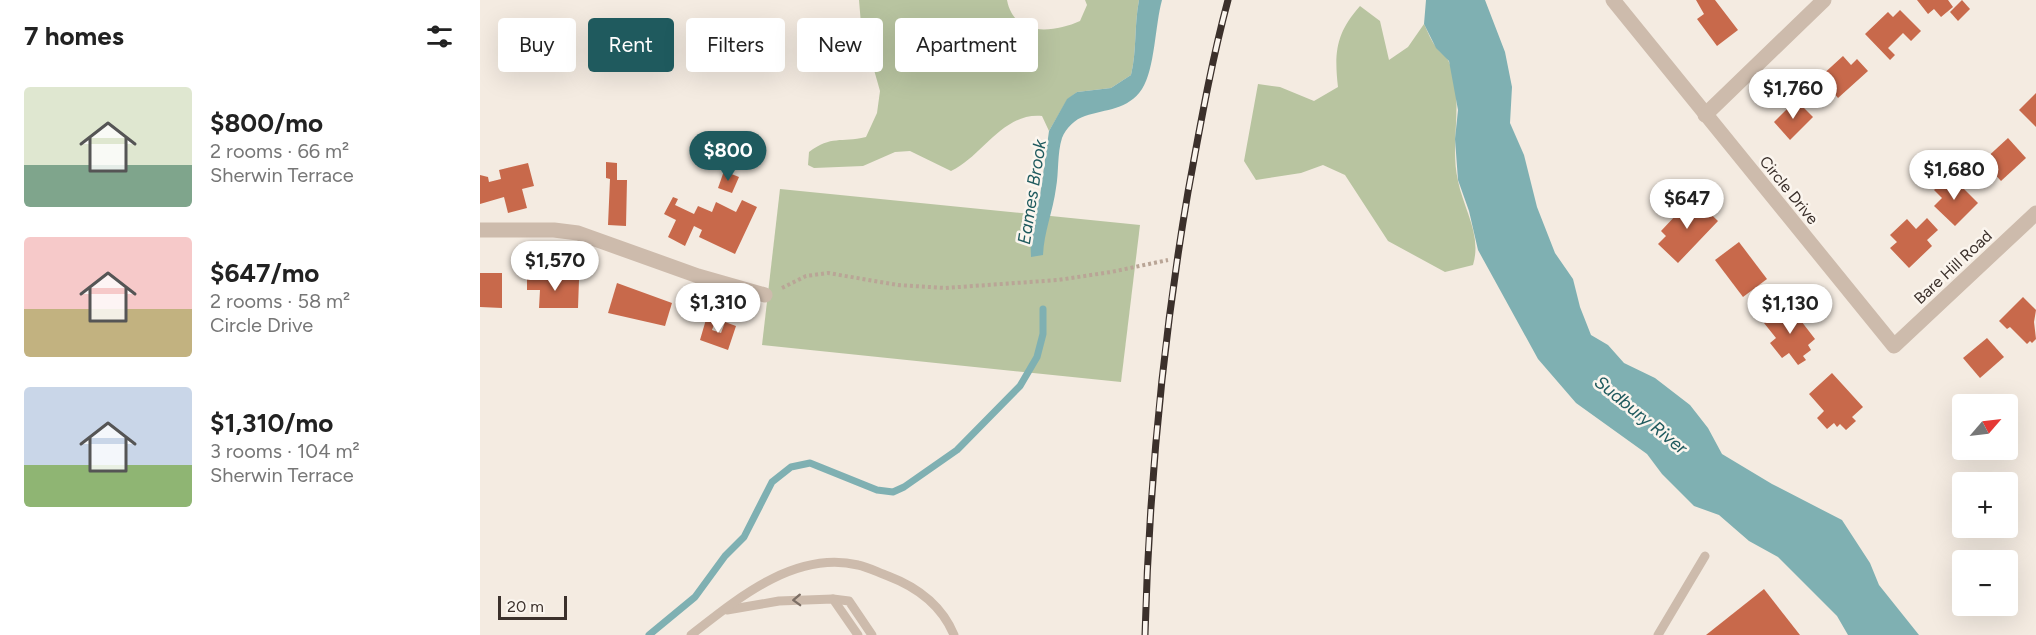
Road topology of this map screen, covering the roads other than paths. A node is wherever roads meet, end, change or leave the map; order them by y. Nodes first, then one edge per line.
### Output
1 (1613, 0) edge
2 (1824, 0) edge
3 (1705, 115) junction
4 (2036, 213) edge
5 (480, 230) edge
6 (765, 296) road end
7 (1894, 346) joint
8 (1705, 556) dead end
9 (832, 599) junction
10 (723, 611) junction
11 (691, 635) edge
12 (858, 635) edge
13 (872, 635) edge
14 (954, 635) edge
15 (1658, 635) edge

1 - 3 street, Circle Drive
2 - 3 street
3 - 7 street, Circle Drive
4 - 7 street, Bare Hill Road
5 - 6 street
8 - 15 lane
9 -> 10 lane
9 - 12 lane
9 - 13 lane
10 - 11 lane
10 - 14 lane

